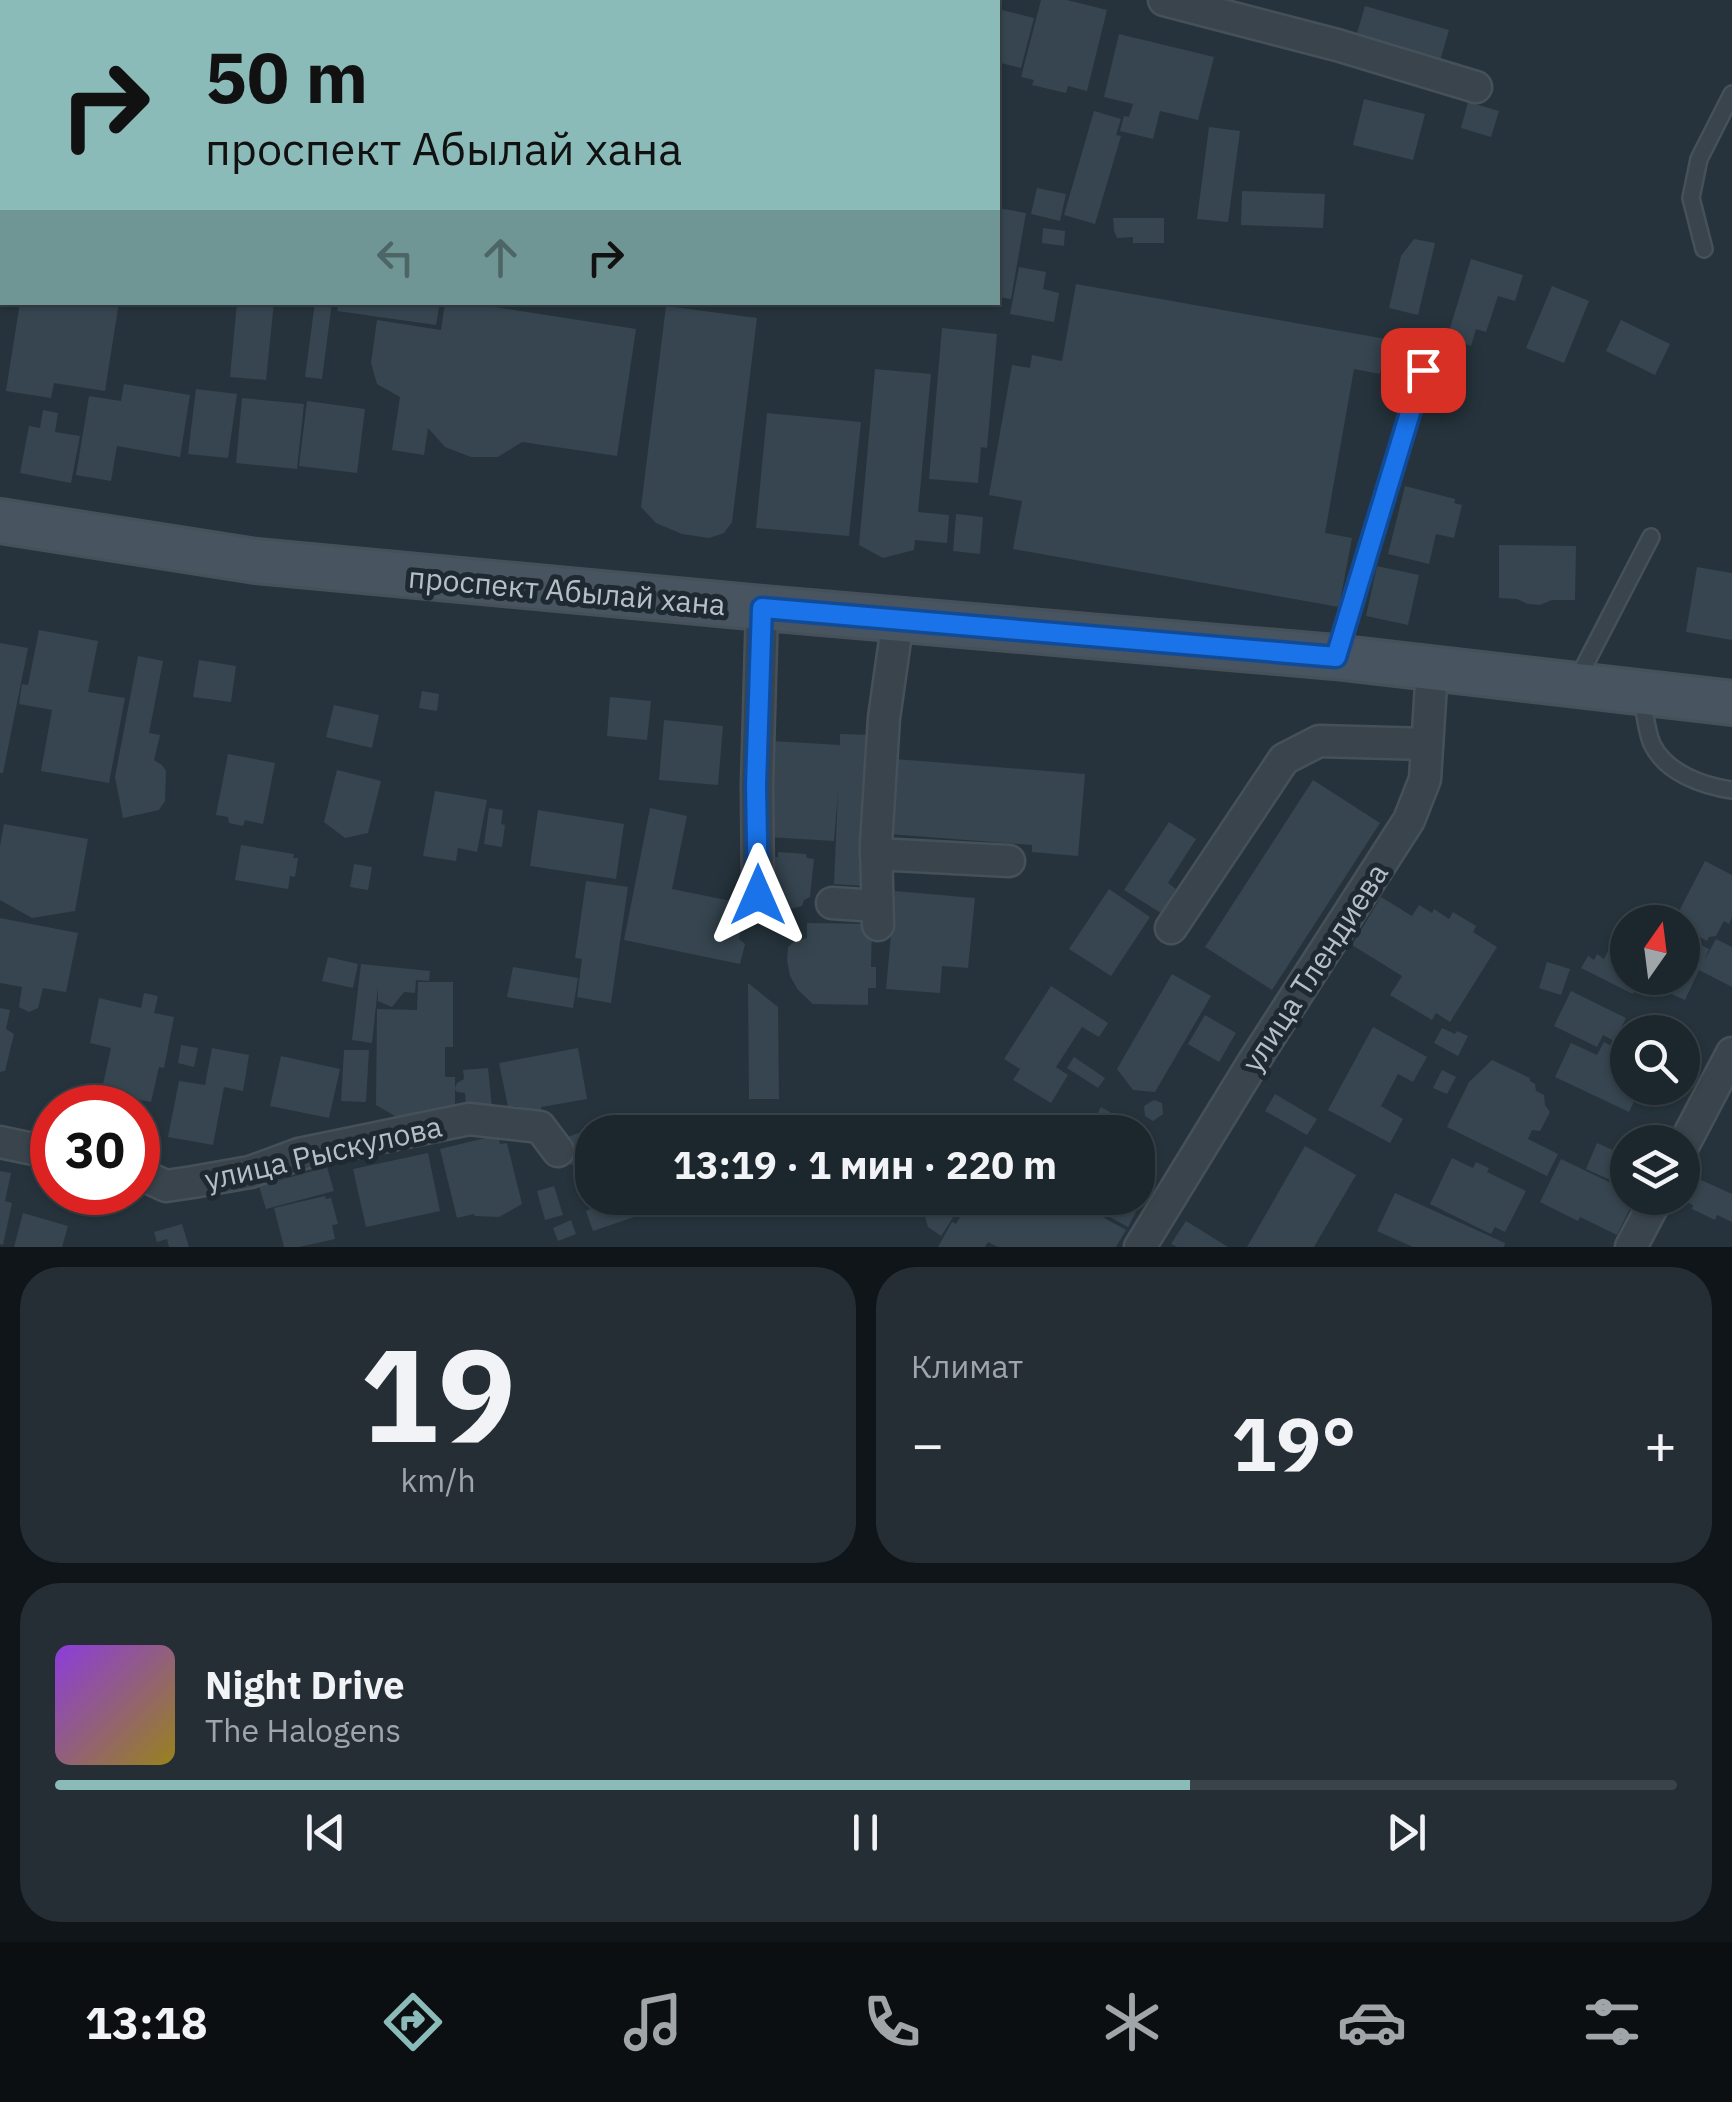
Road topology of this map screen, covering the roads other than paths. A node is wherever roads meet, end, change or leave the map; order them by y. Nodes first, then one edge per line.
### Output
1 (1164, 0) edge
2 (1476, 87) dead end
3 (1732, 94) edge
4 (1704, 249) dead end
5 (1423, 370) dead end
6 (0, 522) edge
7 (1651, 537) dead end
8 (762, 608) junction
9 (898, 619) junction
10 (1336, 657) junction
11 (1432, 668) junction
12 (1574, 685) junction
13 (1642, 693) junction
14 (1732, 703) edge
15 (1427, 744) junction
16 (1732, 790) edge
17 (876, 854) junction
18 (1009, 861) dead end
19 (758, 895) dead end
20 (832, 904) dead end
21 (1171, 928) dead end
22 (1732, 1053) edge
23 (1694, 1125) edge
24 (0, 1142) edge
25 (30, 1148) edge
26 (558, 1151) dead end
27 (160, 1183) edge
28 (1647, 1215) edge
29 (1140, 1247) edge
30 (1631, 1247) edge

1 - 2 street
3 - 4 lane
5 - 10 lane
6 - 8 main road, проспект Абылай хана
7 - 12 lane
8 - 9 main road, проспект Абылай хана
8 - 19 street
9 - 10 main road, проспект Абылай хана
9 - 17 street
10 - 11 main road, проспект Абылай хана
11 - 12 main road, проспект Абылай хана
11 - 15 street, улица Тлендиева
12 - 13 main road, проспект Абылай хана
13 - 14 main road, проспект Абылай хана
13 - 16 lane
15 - 21 street
15 - 29 street, улица Тлендиева
17 - 18 street
17 - 20 street
22 - 23 street
24 - 25 street
26 - 27 street, улица Рыскулова
28 - 30 street

